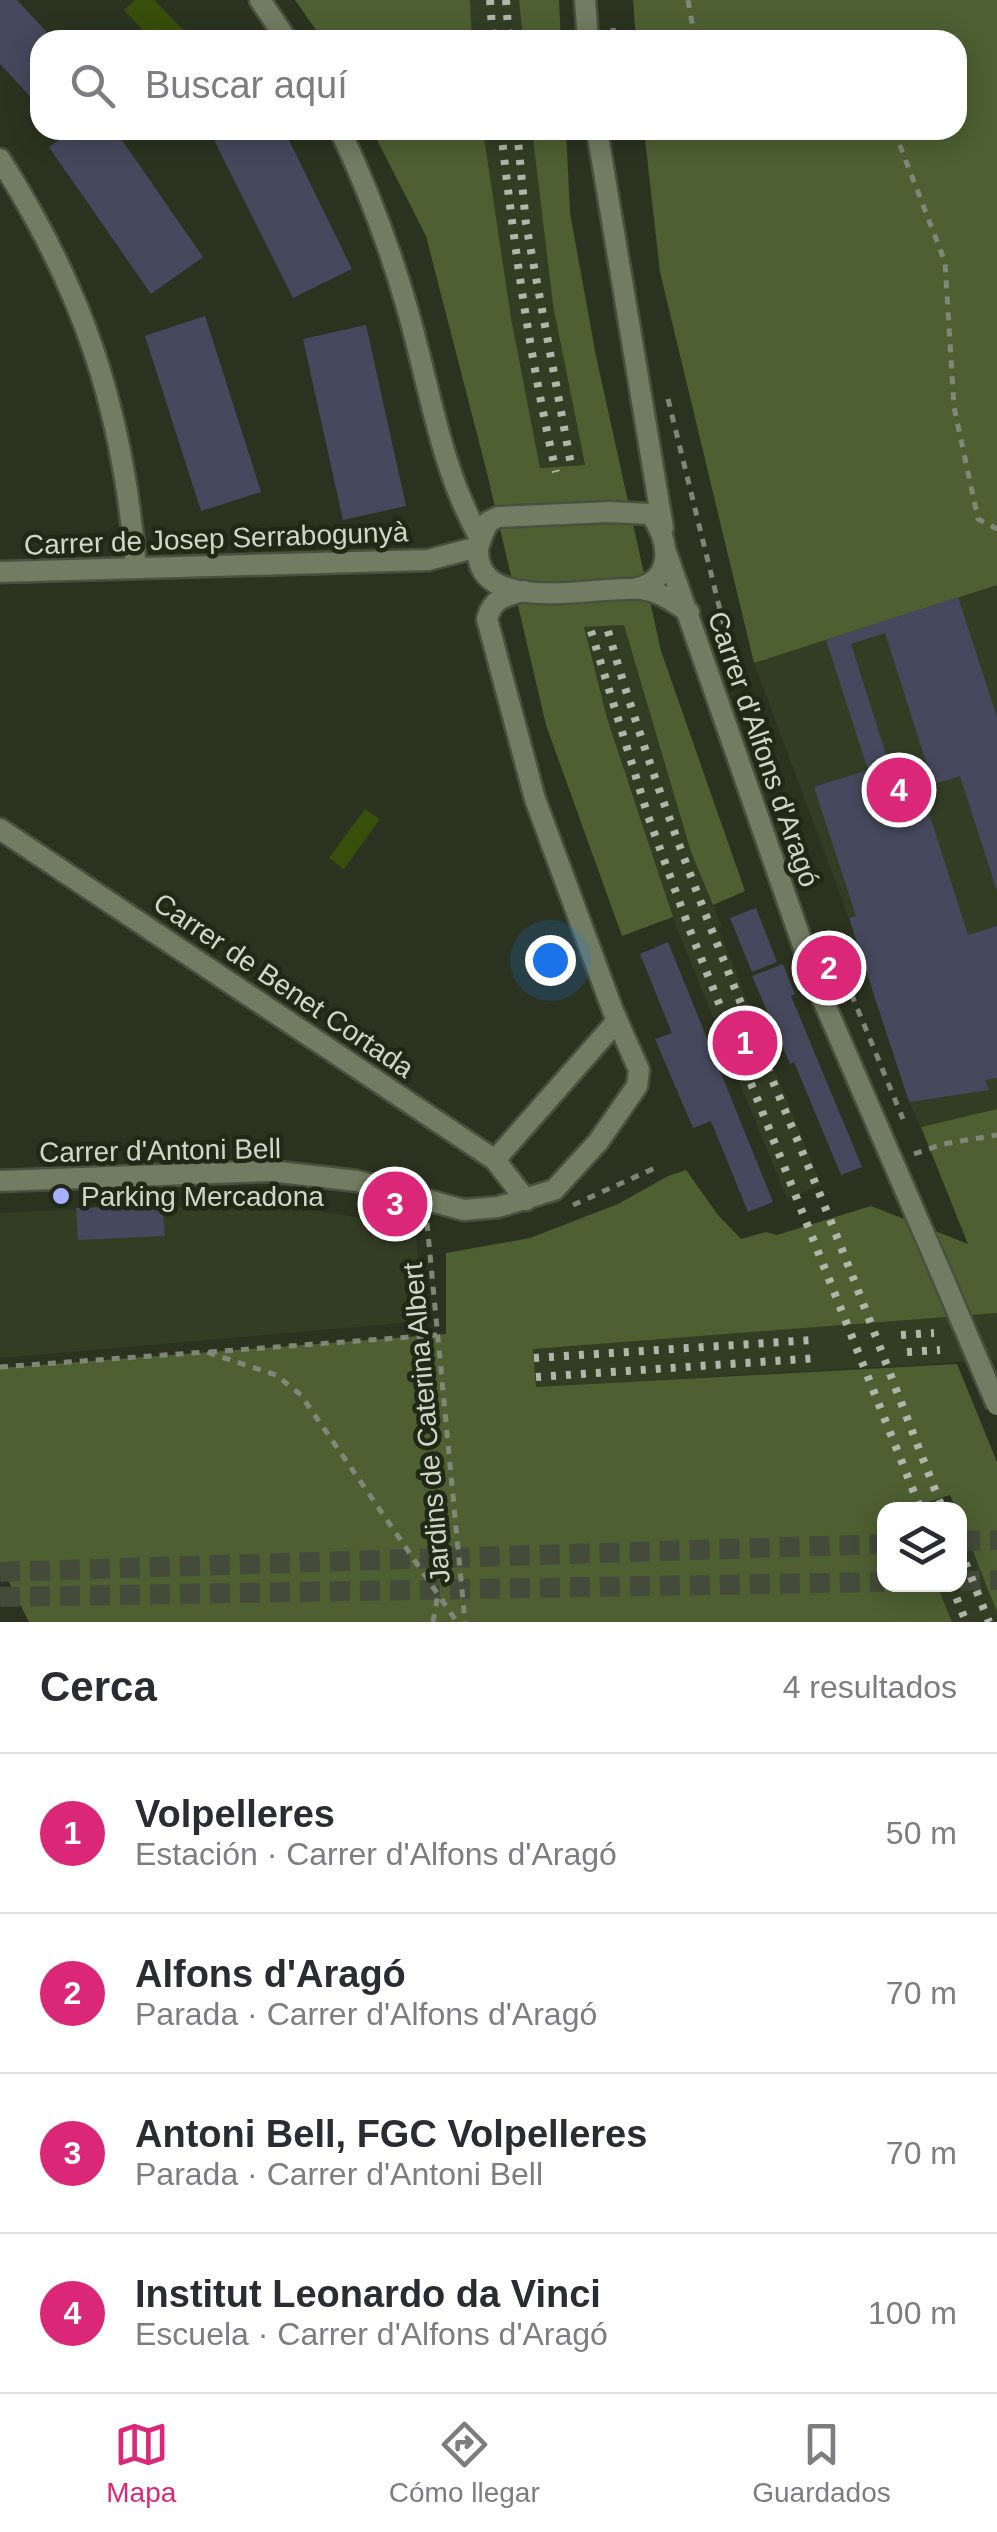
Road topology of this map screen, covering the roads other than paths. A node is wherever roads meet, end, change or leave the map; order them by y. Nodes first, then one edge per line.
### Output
1 (260, 0) edge
2 (585, 0) edge
3 (281, 30) edge
4 (587, 30) edge
5 (344, 140) edge
6 (599, 140) edge
7 (0, 159) edge
8 (650, 460) junction
9 (610, 512) junction
10 (663, 530) junction
11 (483, 536) junction
12 (666, 552) junction
13 (434, 559) junction
14 (136, 568) junction
15 (483, 571) junction
16 (0, 572) edge
17 (637, 588) junction
18 (524, 591) junction
19 (689, 612) junction
20 (0, 829) edge
21 (618, 1021) junction
22 (495, 1160) junction
23 (0, 1181) edge
24 (526, 1200) junction
25 (997, 1406) edge

1 - 3 street
2 - 4 street
5 - 11 street
6 - 8 street
7 - 14 street
8 - 9 street
8 - 10 street
9 - 10 street, Carrer de Josep Serrabogunyà
9 - 11 street, Carrer de Josep Serrabogunyà
10 - 12 street, Carrer d'Alfons d'Aragó
11 - 13 street, Carrer de Josep Serrabogunyà
11 - 15 street
12 - 17 street
12 - 19 street, Carrer d'Alfons d'Aragó
13 - 14 street, Carrer de Josep Serrabogunyà
13 - 15 street, Carrer de Josep Serrabogunyà
14 - 16 street, Carrer de Josep Serrabogunyà
15 - 18 street, Carrer de Josep Serrabogunyà
17 - 18 street
17 - 19 street
18 - 21 street
19 - 25 street, Carrer d'Alfons d'Aragó, bridge
20 - 22 street, Carrer de Benet Cortada
21 - 22 street
21 - 24 street, Carrer d'Antoni Bell
22 - 24 street, Carrer de Benet Cortada
23 - 24 street, Carrer d'Antoni Bell

